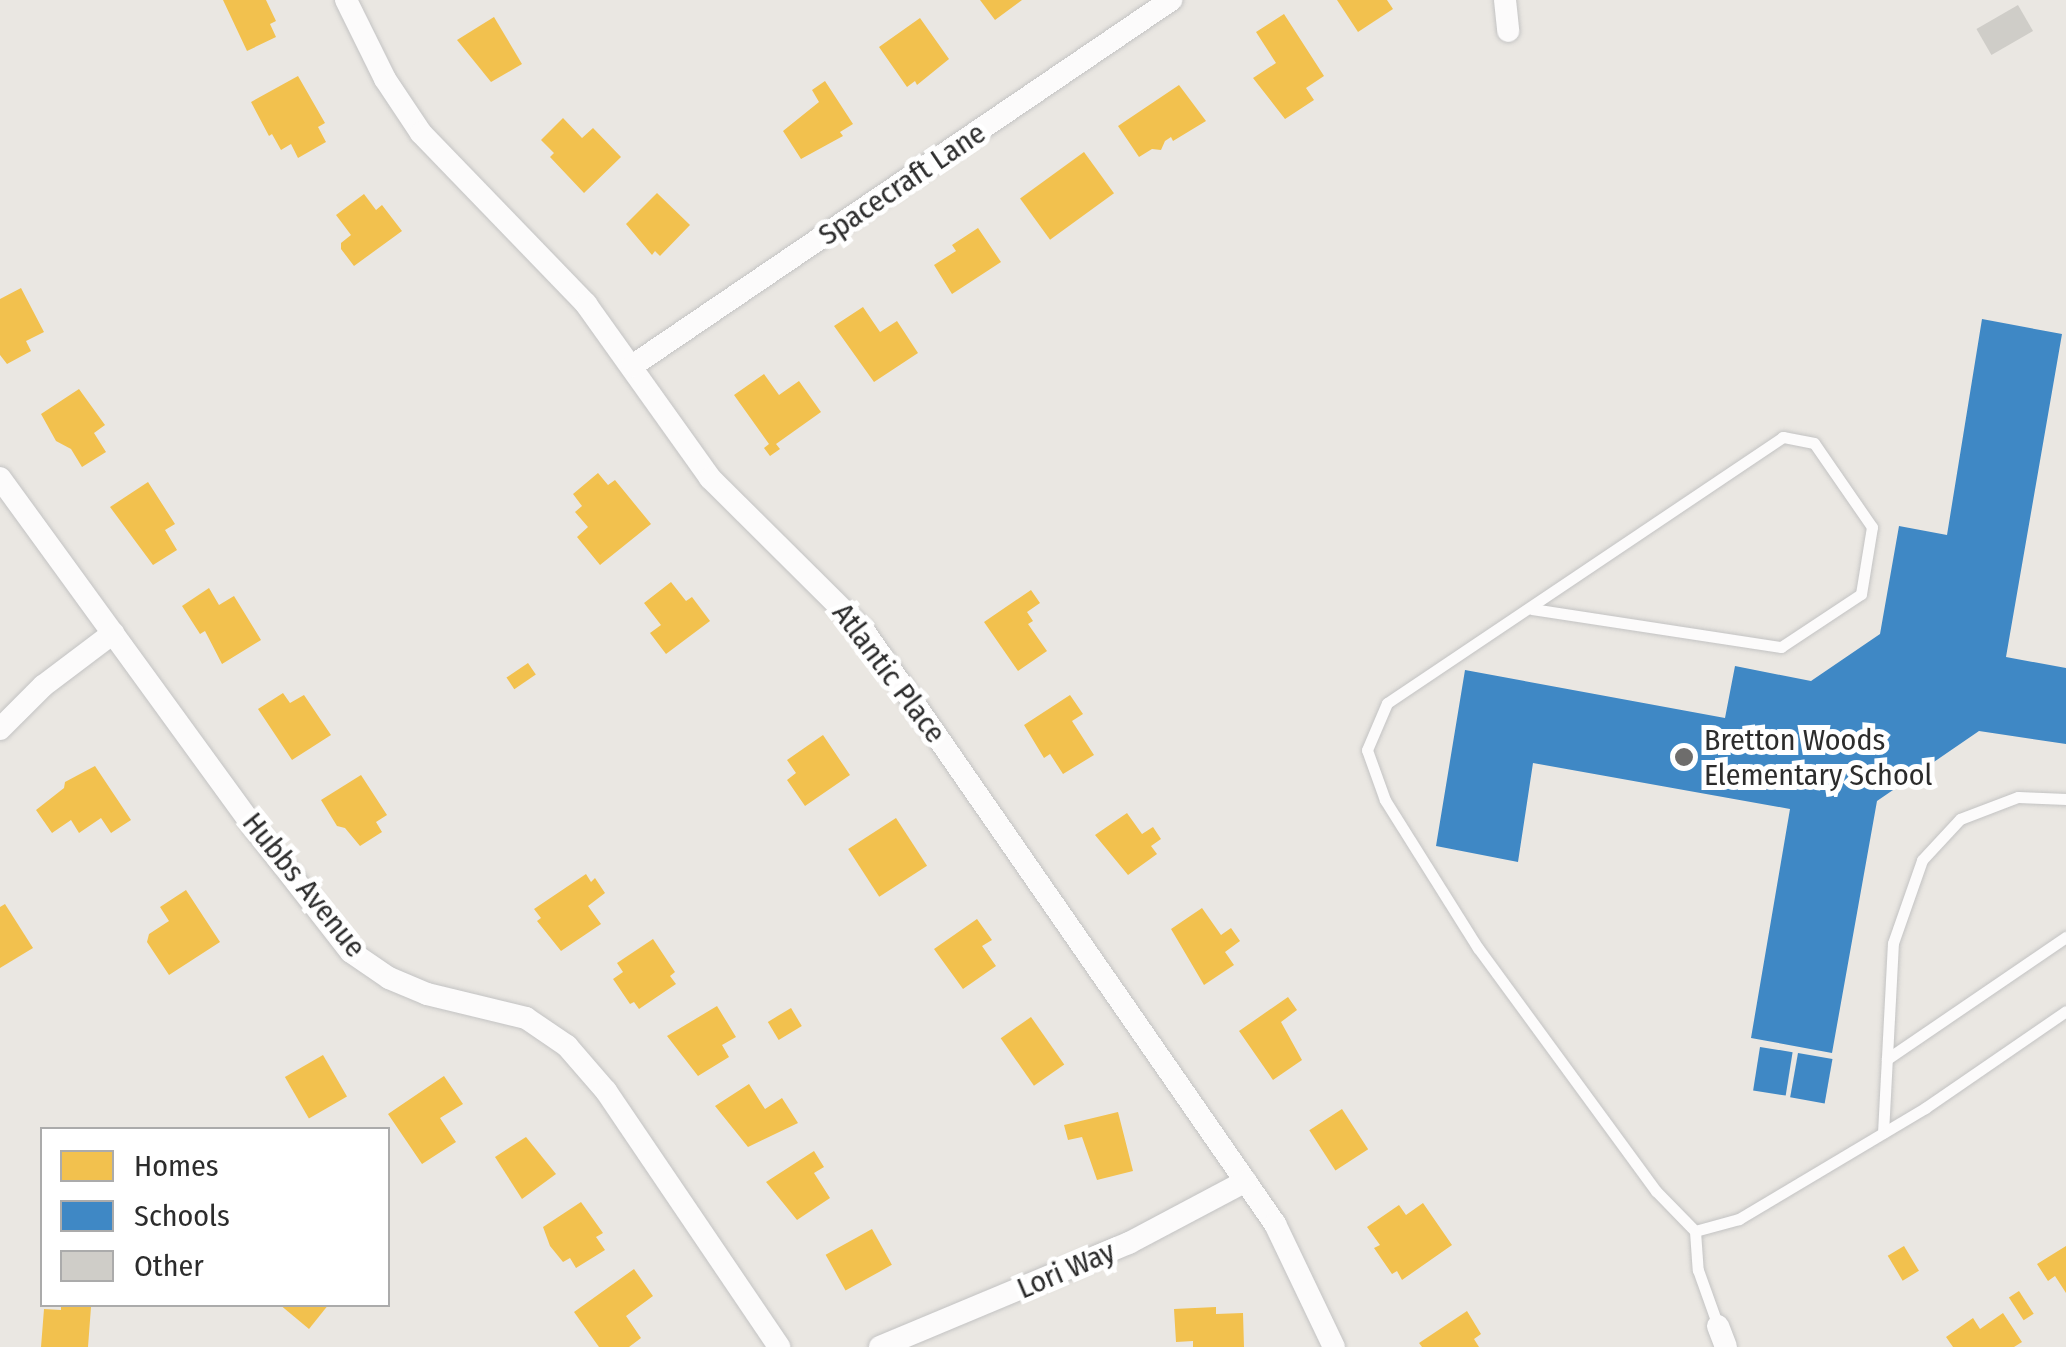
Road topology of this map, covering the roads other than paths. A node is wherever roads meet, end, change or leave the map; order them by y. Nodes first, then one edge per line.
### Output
1 (346, 0) edge
2 (1171, 0) edge
3 (1504, 0) edge
4 (1508, 30) dead end
5 (632, 366) junction
6 (0, 478) edge
7 (1532, 609) junction
8 (113, 633) junction
9 (0, 729) edge
10 (2066, 799) edge
11 (2066, 937) edge
12 (2066, 1011) edge
13 (1887, 1059) junction
14 (1883, 1133) junction
15 (1246, 1181) junction
16 (1695, 1231) junction
17 (1722, 1336) edge
18 (779, 1347) edge
19 (880, 1347) edge
20 (1334, 1347) edge

1 - 5 street, Atlantic Place
2 - 5 street, Spacecraft Lane
3 - 4 street
5 - 15 street, Atlantic Place
6 - 8 street, Hubbs Avenue
7 - 7 lane
7 - 16 lane
8 - 9 street
8 - 18 street, Hubbs Avenue
10 - 13 lane
11 - 13 lane
12 - 14 lane
13 - 14 lane
14 - 16 lane
15 - 19 street, Lori Way
15 - 20 street, Atlantic Place
16 - 17 lane

